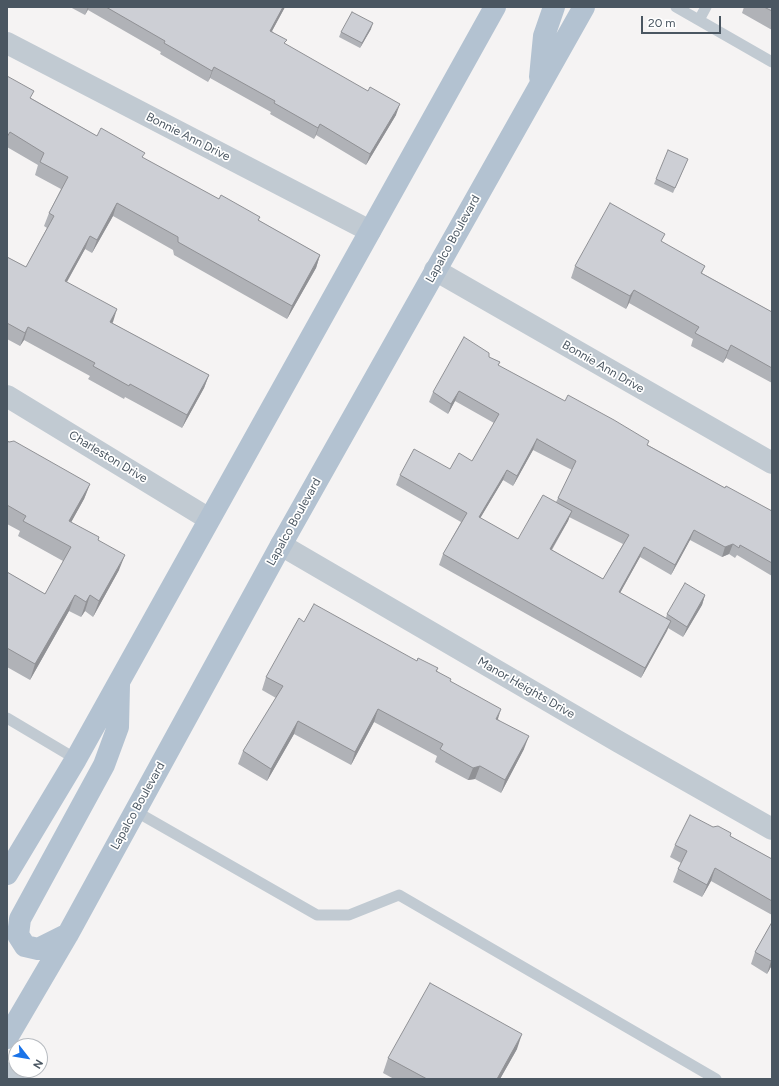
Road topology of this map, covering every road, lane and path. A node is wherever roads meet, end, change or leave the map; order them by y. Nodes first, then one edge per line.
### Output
1 (495, 7) edge
2 (554, 7) edge
3 (584, 7) edge
4 (676, 7) edge
5 (706, 7) edge
6 (699, 20) junction
7 (7, 43) edge
8 (772, 62) edge
9 (540, 84) junction
10 (370, 231) junction
11 (435, 270) junction
12 (7, 396) edge
13 (772, 463) edge
14 (209, 519) junction
15 (281, 545) junction
16 (119, 681) junction
17 (7, 718) edge
18 (76, 759) junction
19 (135, 811) junction
20 (772, 829) edge
21 (7, 874) edge
22 (68, 934) junction
23 (7, 1038) edge
24 (7, 1074) edge
25 (16, 1079) edge
26 (716, 1079) edge

1 - 10 main road
2 - 9 main road
3 - 9 main road, Lapalco Boulevard
4 - 6 lane
5 - 6 lane
6 - 8 lane
7 - 10 street, Bonnie Ann Drive
9 - 11 main road, Lapalco Boulevard
10 - 14 main road
11 - 13 street, Bonnie Ann Drive
11 - 15 main road, Lapalco Boulevard
12 - 14 street, Charleston Drive
14 - 16 main road
15 - 19 main road, Lapalco Boulevard
15 - 20 street, Manor Heights Drive
16 - 18 main road
16 - 22 main road
17 - 18 lane
18 - 21 main road
19 - 22 main road, Lapalco Boulevard
19 - 26 lane
22 - 23 main road, Lapalco Boulevard
24 - 25 street

